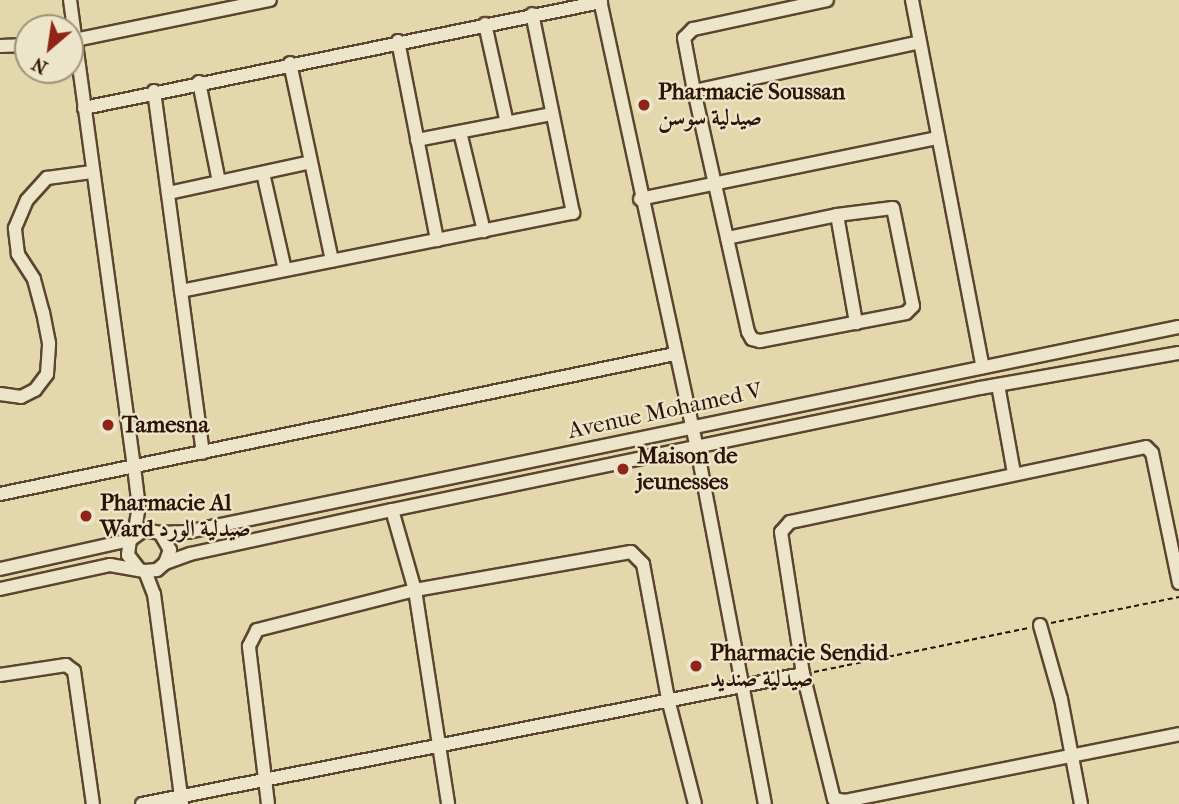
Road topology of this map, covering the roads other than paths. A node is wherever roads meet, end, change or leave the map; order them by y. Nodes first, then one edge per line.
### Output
1 (270, 0) edge
2 (827, 0) edge
3 (912, 0) edge
4 (600, 1) edge
5 (532, 14) junction
6 (485, 24) junction
7 (84, 39) edge
8 (398, 41) junction
9 (920, 42) junction
10 (290, 63) junction
11 (199, 82) junction
12 (80, 84) edge
13 (154, 91) junction
14 (694, 91) junction
15 (84, 108) junction
16 (552, 114) junction
17 (507, 123) junction
18 (460, 132) junction
19 (938, 138) junction
20 (417, 140) junction
21 (311, 163) junction
22 (92, 172) junction
23 (263, 173) junction
24 (219, 182) junction
25 (715, 184) junction
26 (168, 193) junction
27 (640, 199) junction
28 (837, 215) junction
29 (484, 230) junction
30 (727, 238) junction
31 (437, 240) junction
32 (332, 261) junction
33 (285, 270) junction
34 (181, 291) junction
35 (856, 323) junction
36 (1179, 327) edge
37 (1179, 353) edge
38 (675, 355) junction
39 (983, 367) junction
40 (998, 385) junction
41 (0, 394) edge
42 (692, 426) junction
43 (697, 448) junction
44 (204, 453) junction
45 (134, 467) junction
46 (1014, 473) junction
47 (0, 494) edge
48 (139, 505) junction
49 (392, 510) junction
50 (157, 531) junction
51 (132, 538) junction
52 (162, 566) junction
53 (0, 569) edge
54 (142, 570) junction
55 (1179, 583) edge
56 (0, 589) edge
57 (415, 590) junction
58 (154, 594) junction
59 (1040, 625) road end
60 (803, 674) junction
61 (0, 675) edge
62 (739, 684) junction
63 (668, 699) junction
64 (1179, 734) edge
65 (436, 748) junction
66 (1070, 757) junction
67 (263, 782) junction
68 (181, 801) edge
69 (93, 804) edge
70 (142, 804) edge
71 (268, 804) edge
72 (448, 804) edge
73 (695, 804) edge
74 (765, 804) edge
75 (1081, 804) edge

1 - 7 street
2 - 14 street
3 - 9 street
4 - 5 street
4 - 27 street
5 - 6 street
5 - 16 street
6 - 8 street
6 - 17 street
8 - 10 street
8 - 20 street
9 - 14 street
9 - 19 street
10 - 11 street
10 - 21 street
11 - 13 street
11 - 24 street
12 - 15 street
13 - 15 street
13 - 26 street
14 - 25 street
15 - 22 street
16 - 17 street
16 - 29 street
17 - 18 street
18 - 20 street
18 - 29 street
19 - 25 street
19 - 39 street
20 - 31 street
21 - 23 street
21 - 32 street
22 - 41 street
22 - 45 street
23 - 24 street
23 - 33 street
24 - 26 street
25 - 27 street
25 - 30 street
26 - 34 street
27 - 38 street
28 - 30 street
28 - 35 street
28 - 35 street
29 - 31 street
30 - 35 street
31 - 32 street
32 - 33 street
33 - 34 street
34 - 44 street
36 - 39 street, Avenue Mohamed V
37 - 40 street, Avenue Mohamed V
38 - 42 street
38 - 44 street
39 - 42 street, Avenue Mohamed V
40 - 43 street, Avenue Mohamed V
40 - 46 street
42 - 43 street
42 - 50 street, Avenue Mohamed V
43 - 49 street, Avenue Mohamed V
43 - 62 street
44 - 45 street
45 - 47 street
45 - 48 street
46 - 55 street
46 - 60 street
48 - 50 street
48 - 51 street
49 - 52 street, Avenue Mohamed V
49 - 57 street
50 - 51 street
50 - 52 street
51 - 53 street
51 - 54 street
52 - 54 street
52 - 58 street
54 - 56 street
54 - 58 street
57 - 63 street
57 - 65 street
57 - 67 street
58 - 68 street
59 - 66 street
60 - 62 street
60 - 66 street
61 - 69 street
62 - 63 street
62 - 74 street
63 - 65 street
63 - 73 street
64 - 66 street
65 - 67 street
65 - 72 street
66 - 75 street
67 - 68 street
67 - 71 street
68 - 70 street

